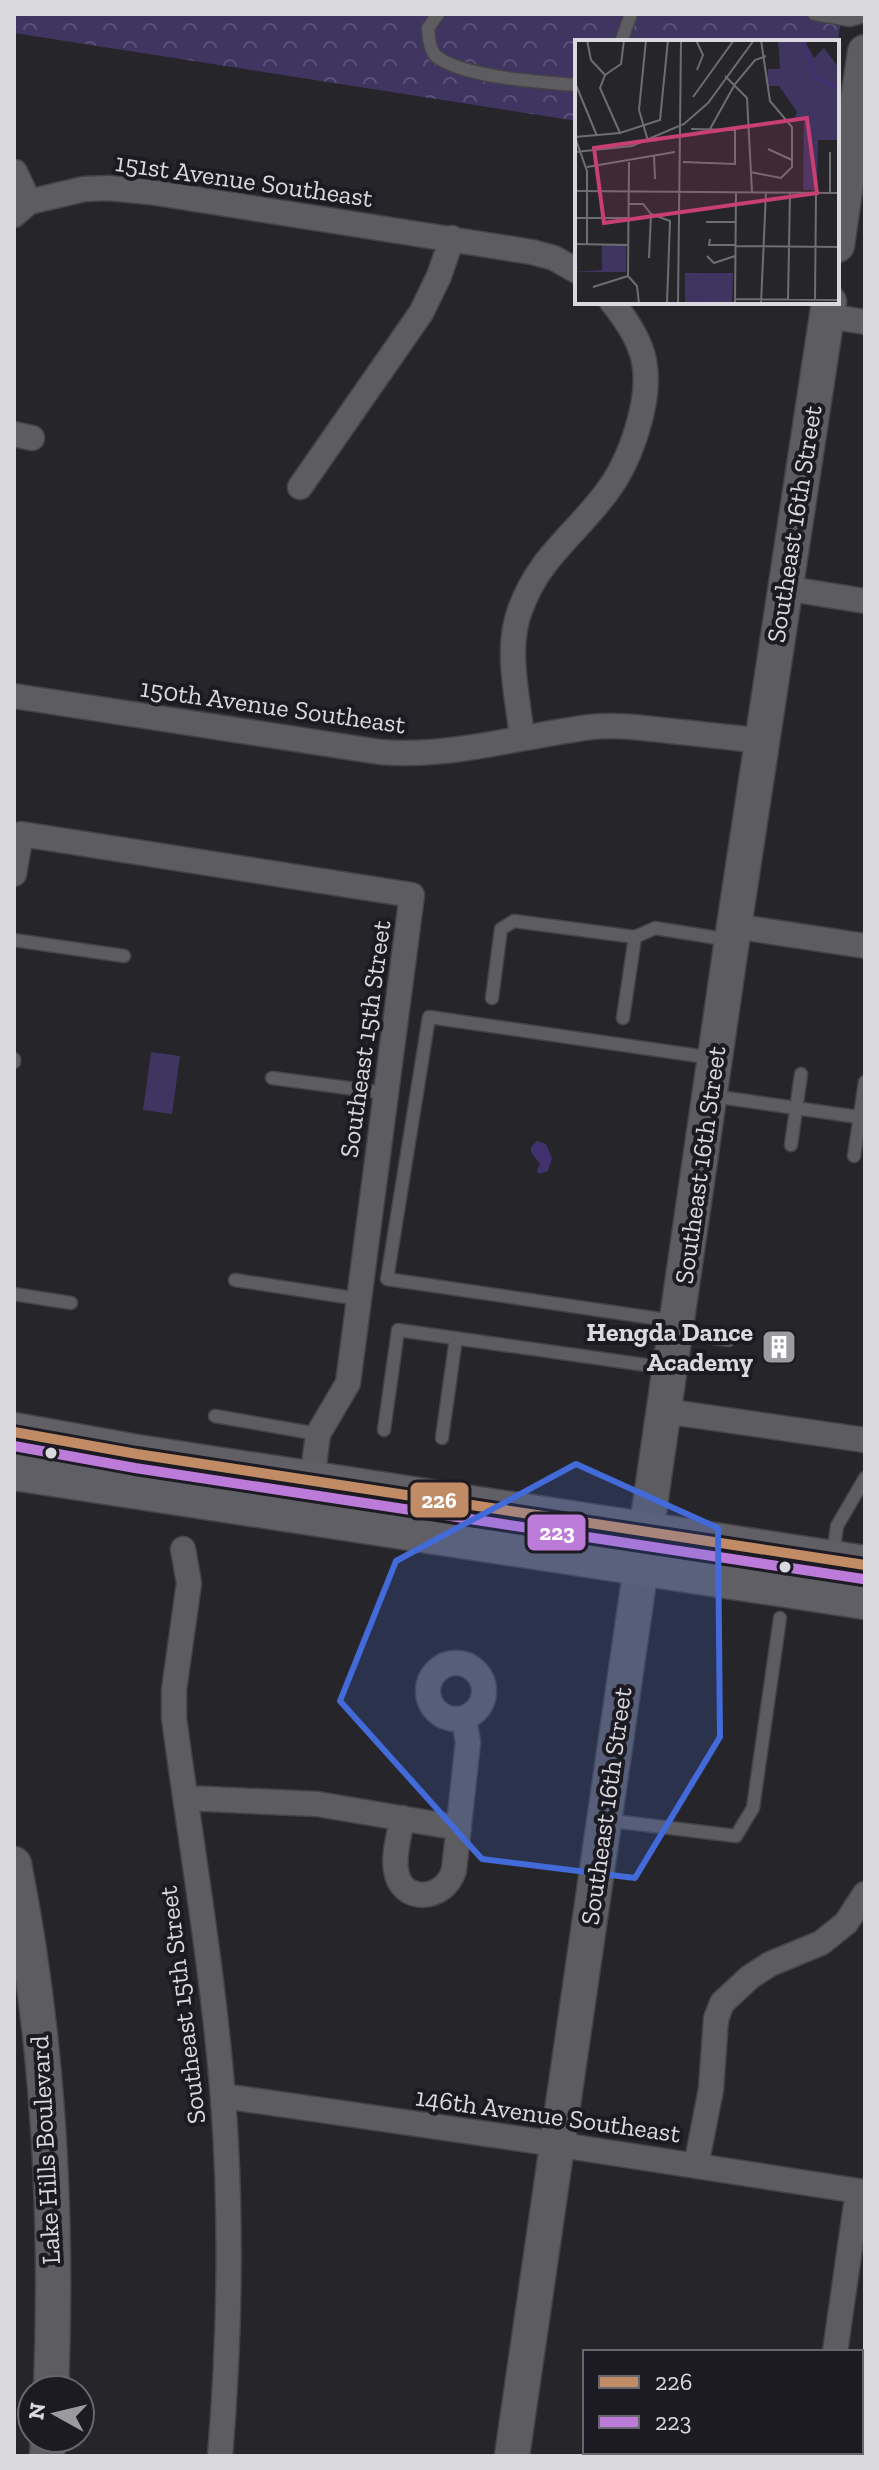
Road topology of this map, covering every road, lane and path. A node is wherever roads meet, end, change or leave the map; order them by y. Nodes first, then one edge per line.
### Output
1 (438, 14) edge
2 (631, 14) edge
3 (814, 14) edge
4 (865, 16) edge
5 (622, 40) edge
6 (865, 52) edge
7 (575, 85) edge
8 (15, 172) edge
9 (22, 209) edge
10 (839, 231) edge
11 (452, 238) junction
12 (575, 270) edge
13 (620, 305) edge
14 (828, 309) edge
15 (865, 322) edge
16 (300, 487) dead end
17 (784, 588) junction
18 (865, 601) edge
19 (14, 696) edge
20 (522, 738) junction
21 (761, 741) junction
22 (14, 874) edge
23 (733, 933) junction
24 (635, 937) junction
25 (14, 940) edge
26 (865, 946) edge
27 (124, 956) dead end
28 (492, 998) dead end
29 (623, 1018) dead end
30 (715, 1058) junction
31 (801, 1074) dead end
32 (272, 1078) dead end
33 (865, 1082) edge
34 (386, 1093) junction
35 (710, 1096) junction
36 (796, 1108) junction
37 (862, 1118) edge
38 (791, 1145) dead end
39 (854, 1156) dead end
40 (235, 1280) dead end
41 (14, 1294) edge
42 (359, 1299) junction
43 (71, 1303) dead end
44 (676, 1327) junction
45 (456, 1338) junction
46 (729, 1340) dead end
47 (670, 1369) junction
48 (664, 1411) junction
49 (215, 1416) dead end
50 (384, 1430) dead end
51 (14, 1432) edge
52 (318, 1434) junction
53 (442, 1438) dead end
54 (865, 1440) edge
55 (14, 1450) edge
56 (137, 1454) junction
57 (14, 1471) edge
58 (865, 1478) edge
59 (312, 1480) junction
60 (183, 1549) dead end
61 (643, 1549) junction
62 (849, 1562) edge
63 (865, 1600) edge
64 (780, 1618) dead end
65 (464, 1719) dead end
66 (185, 1798) junction
67 (402, 1818) junction
68 (604, 1820) junction
69 (459, 1828) junction
70 (14, 1864) edge
71 (865, 1894) edge
72 (855, 1929) edge
73 (223, 2096) junction
74 (557, 2145) junction
75 (696, 2166) junction
76 (862, 2192) edge
77 (835, 2350) edge
78 (51, 2374) edge
79 (220, 2456) edge
80 (512, 2456) edge

1 - 7 lane
2 - 5 lane
3 - 4 lane
6 - 10 street
8 - 9 street, 151st Avenue Southeast
9 - 11 street, 151st Avenue Southeast
11 - 12 street
11 - 16 street
13 - 20 street
14 - 15 street
14 - 17 street, Southeast 16th Street
17 - 18 street
17 - 21 street, Southeast 16th Street
19 - 20 street, 150th Avenue Southeast
20 - 21 street, 150th Avenue Southeast
21 - 23 street, Southeast 16th Street
22 - 34 street, Southeast 15th Street
23 - 24 lane
23 - 26 street
23 - 30 street, Southeast 16th Street
24 - 28 lane
24 - 29 lane
25 - 27 lane
30 - 35 street, Southeast 16th Street
30 - 44 lane
31 - 36 lane
32 - 34 lane
33 - 37 lane
34 - 42 street, Southeast 15th Street
35 - 36 lane
35 - 44 street, Southeast 16th Street
36 - 37 lane
36 - 38 lane
37 - 39 lane
40 - 42 lane
41 - 43 lane
42 - 52 street, Southeast 15th Street
44 - 46 lane
44 - 47 street, Southeast 16th Street
45 - 47 lane
45 - 50 lane
45 - 53 lane
47 - 48 street, Southeast 16th Street
48 - 54 street
48 - 61 street, Southeast 16th Street
49 - 52 lane
51 - 56 main road
52 - 59 street, Southeast 15th Street
55 - 56 main road
56 - 59 main road
57 - 61 main road
58 - 62 lane
59 - 61 main road
60 - 66 street, Southeast 15th Street
61 - 62 main road
61 - 63 main road
61 - 68 street, Southeast 16th Street
64 - 68 lane
65 - 69 street
66 - 67 street
66 - 73 street, Southeast 15th Street
67 - 69 street
67 - 69 street
68 - 74 street, Southeast 16th Street
70 - 78 street, Lake Hills Boulevard
71 - 72 street
72 - 75 street
73 - 74 street, 146th Avenue Southeast
73 - 79 street, Southeast 15th Street
74 - 75 street, 146th Avenue Southeast
74 - 80 street, Southeast 16th Street
75 - 76 street, 146th Avenue Southeast
76 - 77 street

